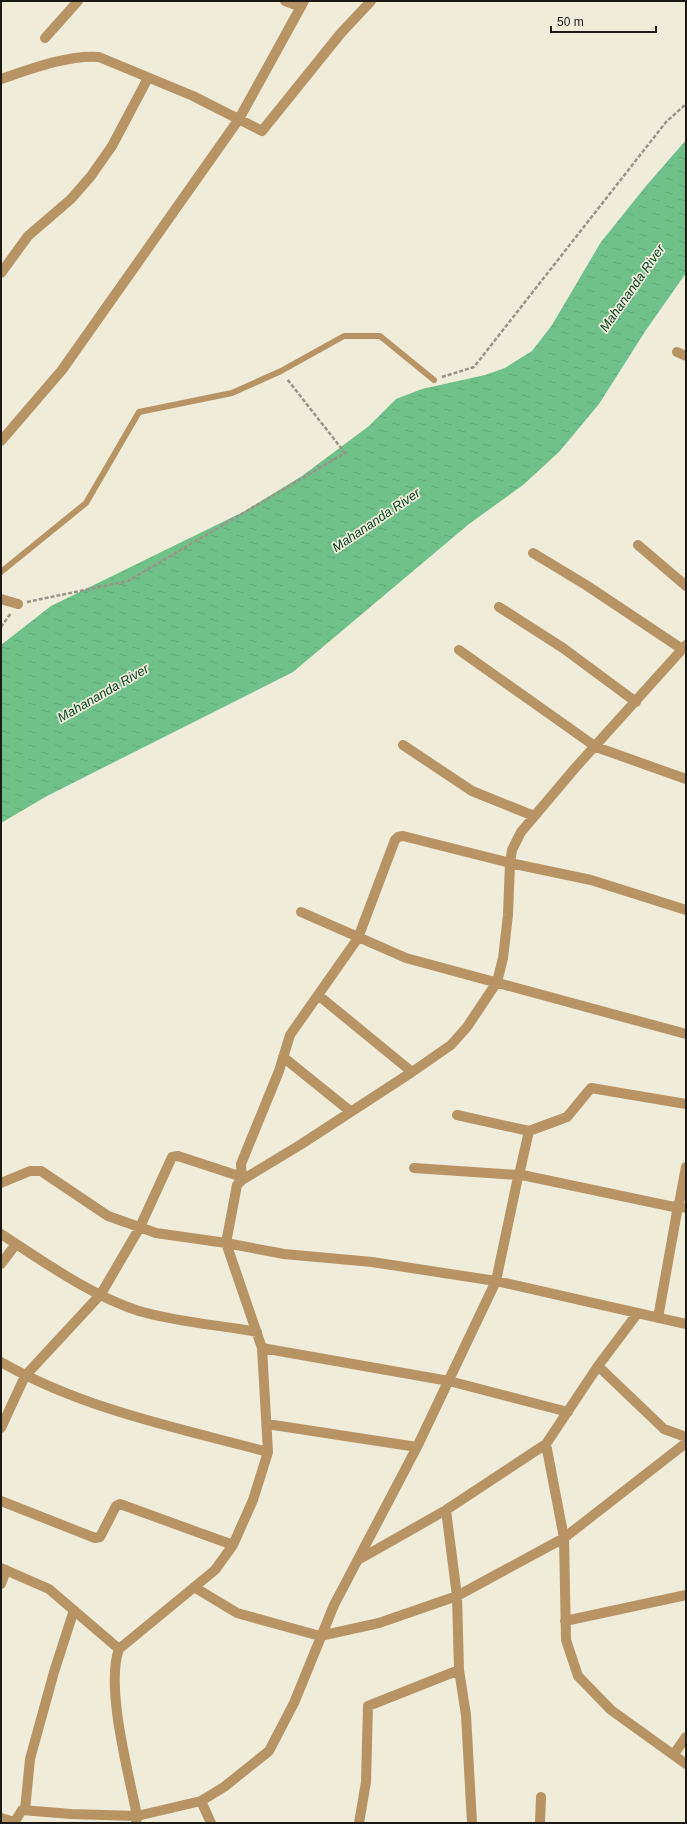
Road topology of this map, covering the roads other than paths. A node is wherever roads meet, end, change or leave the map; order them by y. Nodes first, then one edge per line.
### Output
1 (78, 1) edge
2 (285, 1) edge
3 (371, 1) edge
4 (303, 4) edge
5 (45, 38) dead end
6 (148, 78) junction
7 (1, 79) edge
8 (239, 119) junction
9 (1, 273) edge
10 (434, 380) road end
11 (1, 441) edge
12 (638, 545) dead end
13 (533, 553) dead end
14 (1, 572) edge
15 (686, 586) edge
16 (1, 599) edge
17 (18, 604) road end
18 (499, 607) dead end
19 (684, 647) edge
20 (459, 650) dead end
21 (636, 702) junction
22 (403, 745) dead end
23 (596, 747) junction
24 (686, 779) edge
25 (534, 816) junction
26 (510, 863) junction
27 (686, 910) edge
28 (301, 912) dead end
29 (358, 938) junction
30 (497, 982) junction
31 (318, 995) junction
32 (686, 1034) edge
33 (283, 1057) junction
34 (412, 1072) junction
35 (686, 1104) edge
36 (350, 1111) junction
37 (457, 1115) dead end
38 (529, 1130) junction
39 (686, 1167) edge
40 (414, 1168) dead end
41 (519, 1176) junction
42 (242, 1178) junction
43 (1, 1183) edge
44 (682, 1207) edge
45 (140, 1227) junction
46 (1, 1234) edge
47 (226, 1243) junction
48 (16, 1244) junction
49 (1, 1264) edge
50 (496, 1281) junction
51 (101, 1294) junction
52 (637, 1314) junction
53 (658, 1318) junction
54 (686, 1324) edge
55 (257, 1332) junction
56 (262, 1348) junction
57 (1, 1362) edge
58 (598, 1366) junction
59 (25, 1376) junction
60 (449, 1381) junction
61 (568, 1412) junction
62 (267, 1424) junction
63 (1, 1428) edge
64 (686, 1437) edge
65 (686, 1443) edge
66 (546, 1444) junction
67 (417, 1447) junction
68 (268, 1452) junction
69 (1, 1501) edge
70 (446, 1510) junction
71 (564, 1538) junction
72 (233, 1545) junction
73 (358, 1560) junction
74 (3, 1569) edge
75 (1, 1584) edge
76 (194, 1587) junction
77 (686, 1595) edge
78 (456, 1596) junction
79 (74, 1610) junction
80 (565, 1621) junction
81 (320, 1636) junction
82 (119, 1649) junction
83 (459, 1670) junction
84 (686, 1737) edge
85 (674, 1754) junction
86 (686, 1764) edge
87 (541, 1797) dead end
88 (201, 1801) junction
89 (25, 1810) junction
90 (1, 1818) edge
91 (137, 1820) edge
92 (14, 1822) edge
93 (211, 1823) edge
94 (359, 1823) edge
95 (472, 1823) edge
96 (540, 1823) edge

1 - 5 street
2 - 4 street
3 - 8 street
4 - 8 street
6 - 7 street
6 - 8 street
6 - 9 street
8 - 11 street
10 - 14 lane
12 - 15 street
13 - 19 street
16 - 17 street
18 - 21 street
19 - 21 street
20 - 23 street
21 - 23 street
22 - 25 street
23 - 24 street
23 - 25 street
25 - 26 street
26 - 27 street
26 - 29 street
26 - 30 street
28 - 29 street
29 - 30 street
29 - 31 street
30 - 32 street
30 - 34 street
31 - 33 street
31 - 34 street
33 - 36 street
33 - 42 street
34 - 36 street
35 - 38 street
36 - 42 street
37 - 38 street
38 - 41 street
39 - 44 street
40 - 41 street
41 - 44 street
41 - 50 street
42 - 45 street
42 - 47 street
43 - 45 street
44 - 53 street
45 - 47 street
45 - 51 street
46 - 48 street
47 - 50 street
47 - 55 street
48 - 49 street
48 - 51 street
50 - 52 street
50 - 60 street
51 - 55 street
51 - 59 street
52 - 53 street
52 - 58 street
53 - 54 street
55 - 56 street
56 - 60 street
56 - 62 street
57 - 59 street
58 - 61 street
58 - 64 street
59 - 63 street
59 - 68 street
60 - 61 street
60 - 67 street
61 - 66 street
62 - 67 street
62 - 68 street
65 - 71 street
66 - 70 street
66 - 71 street
67 - 73 street
68 - 72 street
69 - 72 street
70 - 73 street
70 - 78 street
71 - 78 street
71 - 80 street
72 - 76 street
73 - 81 street
74 - 75 street
74 - 79 street
76 - 81 street
76 - 82 street
77 - 80 street
78 - 81 street
78 - 83 street
79 - 82 street
79 - 89 street
80 - 85 street
81 - 88 street
82 - 91 street
83 - 94 street
83 - 95 street
84 - 85 street
85 - 86 street
87 - 96 street
88 - 91 street
88 - 93 street
89 - 91 street
89 - 92 street
90 - 92 street

